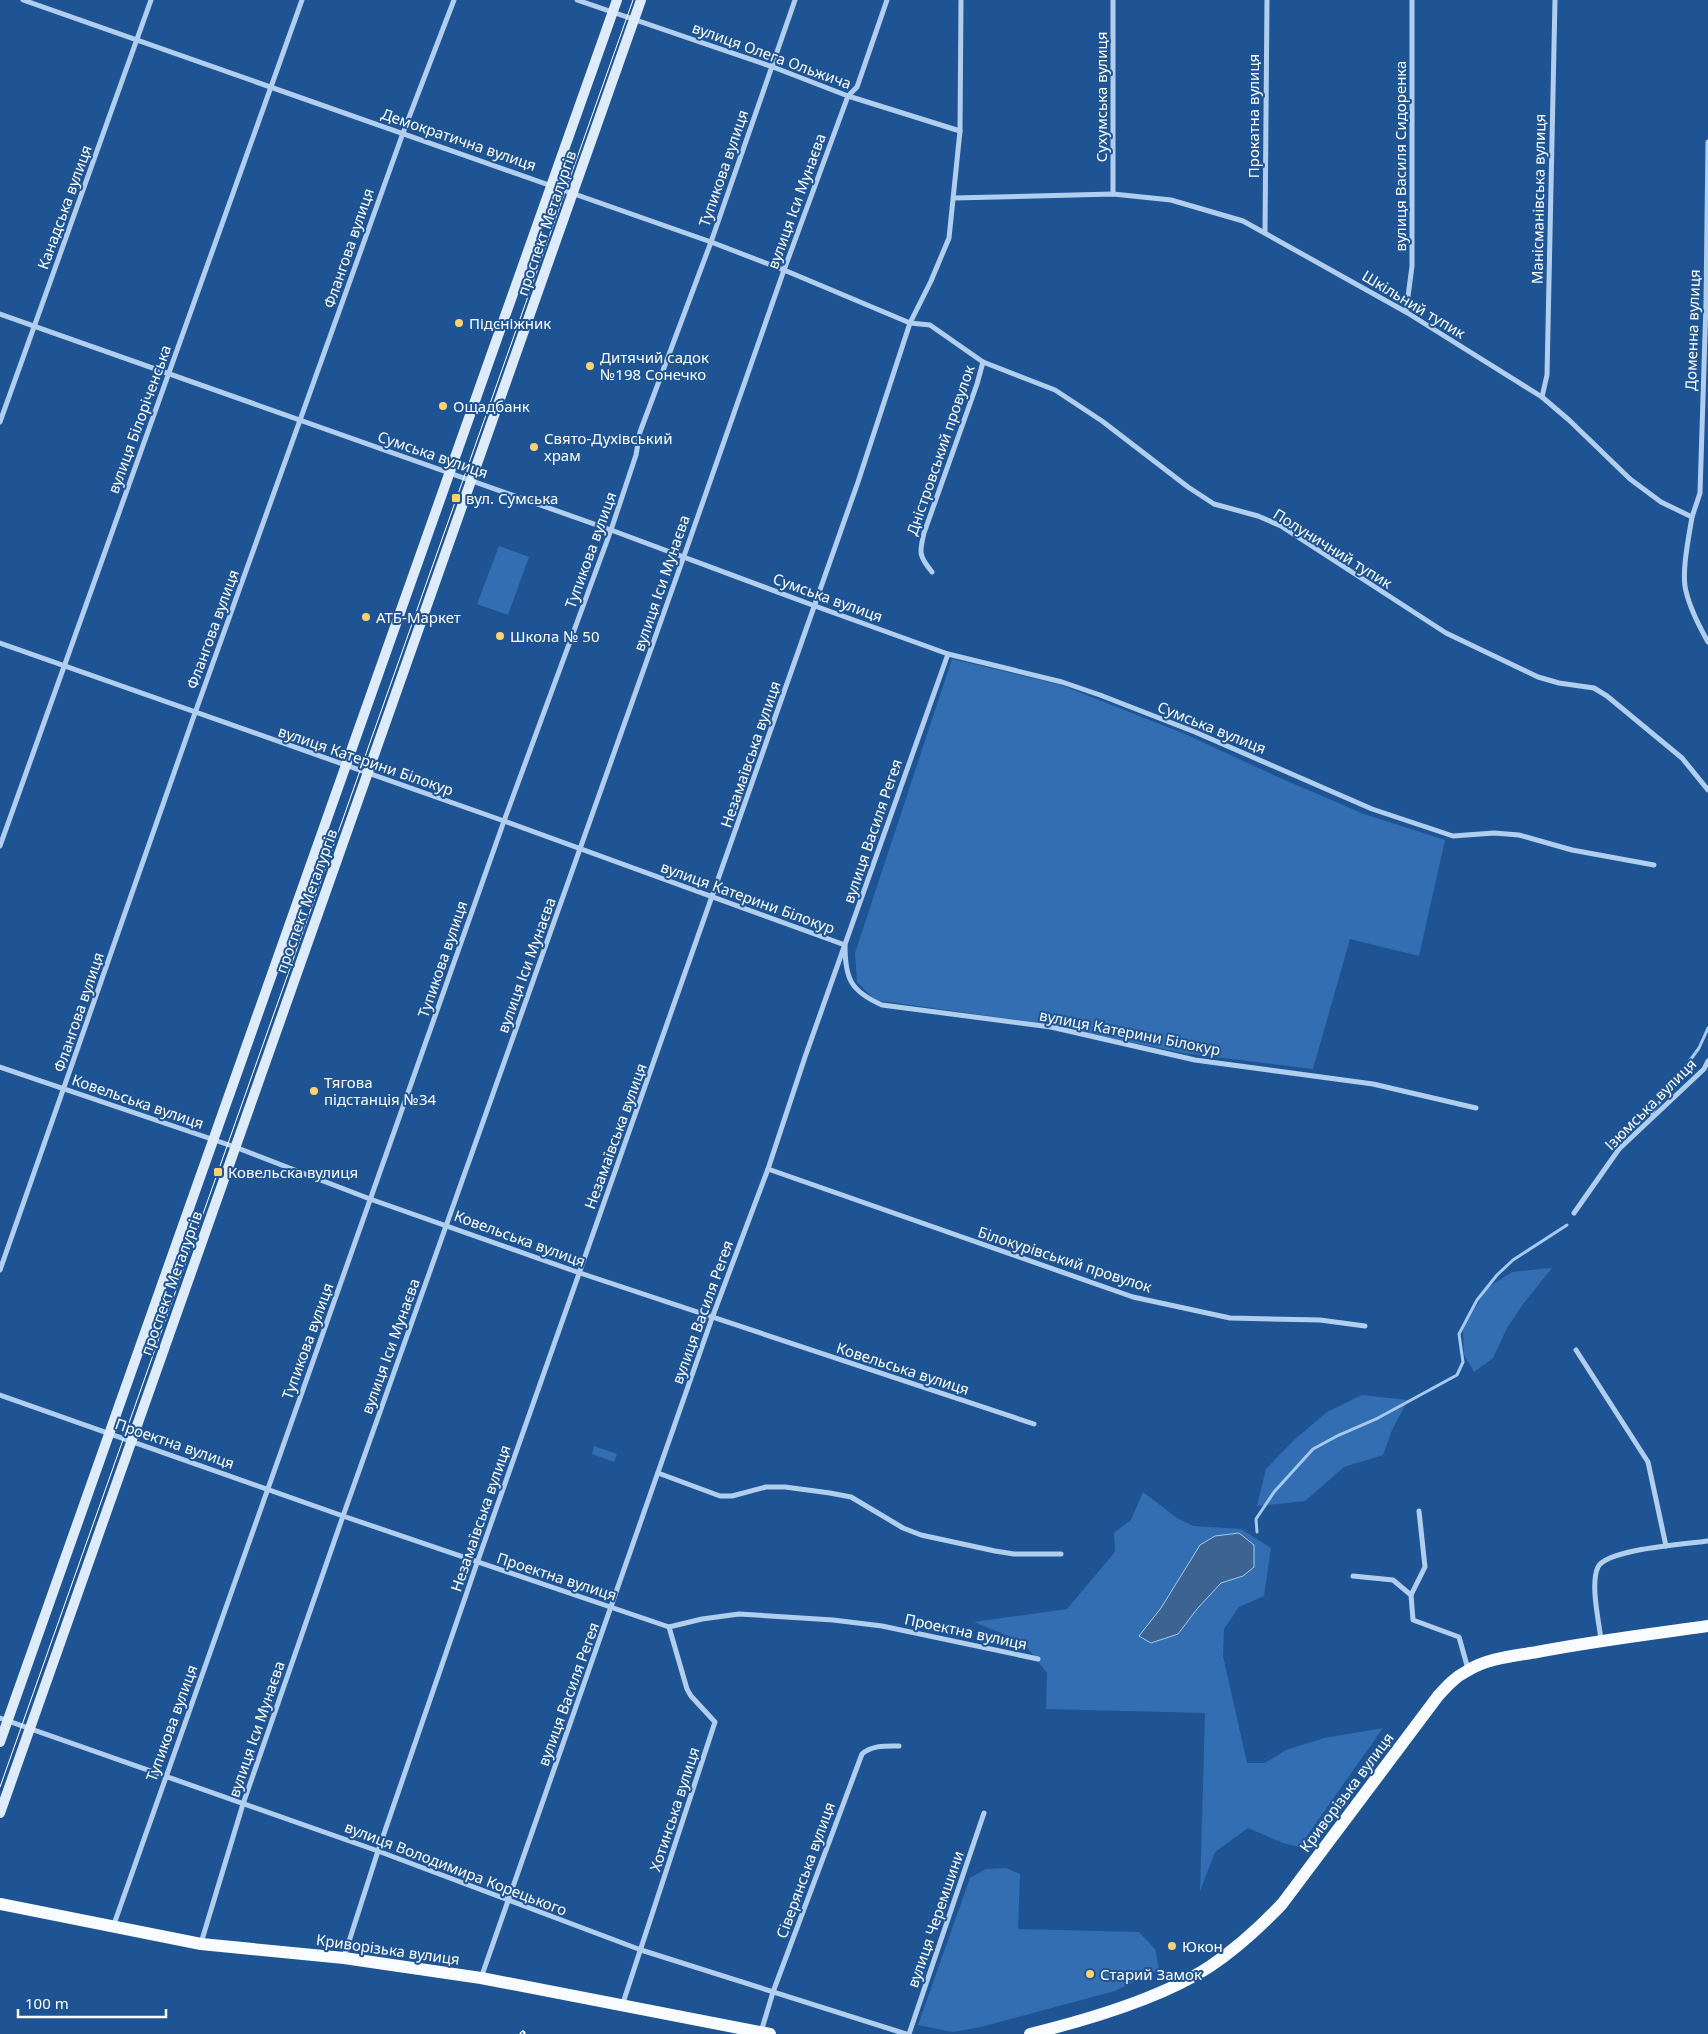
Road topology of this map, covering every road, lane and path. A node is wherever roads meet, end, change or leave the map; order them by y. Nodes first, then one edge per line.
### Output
1 (23, 0) edge
2 (152, 0) edge
3 (302, 0) edge
4 (454, 0) edge
5 (577, 0) edge
6 (617, 0) edge
7 (641, 0) edge
8 (795, 0) edge
9 (887, 0) edge
10 (961, 0) edge
11 (1114, 0) edge
12 (1267, 0) edge
13 (1412, 0) edge
14 (1555, 0) edge
15 (613, 12) junction
16 (634, 19) junction
17 (138, 40) junction
18 (773, 67) junction
19 (270, 86) junction
20 (848, 96) junction
21 (960, 131) junction
22 (403, 132) junction
23 (1708, 142) edge
24 (551, 185) junction
25 (573, 192) junction
26 (1113, 194) junction
27 (954, 198) junction
28 (1265, 232) junction
29 (710, 242) junction
30 (784, 270) junction
31 (1406, 312) junction
32 (0, 314) edge
33 (910, 323) junction
34 (34, 326) junction
35 (983, 362) junction
36 (168, 374) junction
37 (1542, 397) junction
38 (301, 420) junction
39 (0, 422) edge
40 (449, 472) junction
41 (471, 481) junction
42 (1692, 517) junction
43 (611, 530) junction
44 (684, 556) junction
45 (932, 572) dead end
46 (815, 606) junction
47 (1708, 642) edge
48 (0, 643) edge
49 (948, 654) junction
50 (64, 666) junction
51 (195, 713) junction
52 (346, 765) junction
53 (368, 773) junction
54 (1708, 790) edge
55 (504, 821) junction
56 (0, 846) edge
57 (580, 850) junction
58 (1654, 865) dead end
59 (713, 898) junction
60 (845, 945) junction
61 (1708, 1060) edge
62 (0, 1066) edge
63 (1706, 1070) edge
64 (64, 1090) junction
65 (1476, 1108) dead end
66 (214, 1140) junction
67 (235, 1147) junction
68 (768, 1169) junction
69 (370, 1199) junction
70 (1574, 1213) dead end
71 (447, 1226) junction
72 (0, 1270) edge
73 (580, 1273) junction
74 (712, 1318) junction
75 (1365, 1326) dead end
76 (1576, 1350) dead end
77 (0, 1395) edge
78 (1034, 1424) dead end
79 (110, 1433) junction
80 (131, 1441) junction
81 (658, 1474) junction
82 (267, 1489) junction
83 (1419, 1511) dead end
84 (343, 1516) junction
85 (1708, 1541) edge
86 (1666, 1546) junction
87 (1061, 1554) dead end
88 (477, 1562) junction
89 (1352, 1576) dead end
90 (1411, 1595) junction
91 (612, 1607) junction
92 (1708, 1626) edge
93 (669, 1627) junction
94 (1601, 1640) junction
95 (1038, 1659) dead end
96 (1468, 1670) junction
97 (4, 1720) edge
98 (30, 1728) junction
99 (0, 1742) edge
100 (899, 1746) dead end
101 (165, 1777) junction
102 (243, 1804) junction
103 (0, 1813) edge
104 (984, 1813) dead end
105 (378, 1851) junction
106 (507, 1901) junction
107 (0, 1904) edge
108 (113, 1928) junction
109 (201, 1944) junction
110 (640, 1950) junction
111 (344, 1958) junction
112 (481, 1978) junction
113 (773, 1992) junction
114 (622, 2006) junction
115 (765, 2033) edge
116 (908, 2034) edge
117 (1030, 2034) edge

1 - 17 street, Демократична вулиця
2 - 17 street, Канадська вулиця
3 - 19 street, вулиця Білоріченська
4 - 22 street, Флангова вулиця
5 - 15 street, вулиця Олега Ольжича
6 - 15 main road, проспект Металургів
7 - 16 main road, проспект Металургів
8 - 18 street, Тупикова вулиця
9 - 20 street, вулиця Іси Мунаєва
10 - 21 street, Незамаївська вулиця
11 - 26 street, Сухумська вулиця
12 - 28 street, Прокатна вулиця
13 - 31 street, вулиця Василя Сидоренка
14 - 37 street, Манісманівська вулиця
15 - 16 street, вулиця Олега Ольжича
15 - 24 main road, проспект Металургів
16 - 18 street, вулиця Олега Ольжича
16 - 25 main road, проспект Металургів
17 - 19 street, Демократична вулиця
17 - 34 street, Канадська вулиця
18 - 20 street, вулиця Олега Ольжича
18 - 29 street, Тупикова вулиця
19 - 22 street, Демократична вулиця
19 - 36 street, вулиця Білоріченська
20 - 21 street, вулиця Олега Ольжича
20 - 30 street, вулиця Іси Мунаєва
21 - 27 street, Незамаївська вулиця
22 - 24 street, Демократична вулиця
22 - 38 street, Флангова вулиця
23 - 42 street, Доменна вулиця
24 - 25 street, Демократична вулиця
24 - 40 main road, проспект Металургів
25 - 29 street, Демократична вулиця
25 - 41 main road, проспект Металургів
26 - 27 street, Шкільний тупик
26 - 28 street, Шкільний тупик
27 - 33 street, Незамаївська вулиця
28 - 31 street, Шкільний тупик
29 - 30 street, Демократична вулиця
29 - 43 street, Тупикова вулиця
30 - 33 street, Демократична вулиця
30 - 44 street, вулиця Іси Мунаєва
31 - 37 street, Шкільний тупик
32 - 34 street, Сумська вулиця
33 - 35 street, Полуничний тупик
33 - 46 street, Незамаївська вулиця
34 - 36 street, Сумська вулиця
34 - 39 street, Канадська вулиця
35 - 45 street, Дністровський провулок
35 - 54 street, Полуничний тупик
36 - 38 street, Сумська вулиця
36 - 50 street, вулиця Білоріченська
37 - 42 street, Шкільний тупик
38 - 40 street, Сумська вулиця
38 - 51 street, Флангова вулиця
40 - 41 street, Сумська вулиця
40 - 52 main road, проспект Металургів
41 - 43 street, Сумська вулиця
41 - 53 main road, проспект Металургів
42 - 47 street
43 - 44 street, Сумська вулиця
43 - 55 street, Тупикова вулиця
44 - 46 street, Сумська вулиця
44 - 57 street, вулиця Іси Мунаєва
46 - 49 street, Сумська вулиця
46 - 59 street, Незамаївська вулиця
48 - 50 street, вулиця Катерини Білокур
49 - 58 street, Сумська вулиця
49 - 60 street, вулиця Василя Регея
50 - 51 street, вулиця Катерини Білокур
50 - 56 street, вулиця Білоріченська
51 - 52 street, вулиця Катерини Білокур
51 - 64 street, Флангова вулиця
52 - 53 street, вулиця Катерини Білокур
52 - 66 main road, проспект Металургів
53 - 55 street, вулиця Катерини Білокур
53 - 67 main road, проспект Металургів
55 - 57 street, вулиця Катерини Білокур
55 - 69 street, Тупикова вулиця
57 - 59 street, вулиця Катерини Білокур
57 - 71 street, вулиця Іси Мунаєва
59 - 60 street, вулиця Катерини Білокур
59 - 73 street, Незамаївська вулиця
60 - 65 street, вулиця Катерини Білокур
60 - 68 street, вулиця Василя Регея
61 - 63 street, Ізюмська вулиця
62 - 64 street, Ковельська вулиця
63 - 70 street, Ізюмська вулиця
64 - 66 street, Ковельська вулиця
64 - 72 street, Флангова вулиця
66 - 67 street, Ковельська вулиця
66 - 79 main road, проспект Металургів
67 - 69 street, Ковельська вулиця
67 - 80 main road, проспект Металургів
68 - 74 street, вулиця Василя Регея
68 - 75 street, Білокурівський провулок
69 - 71 street, Ковельська вулиця
69 - 82 street, Тупикова вулиця
71 - 73 street, Ковельська вулиця
71 - 84 street, вулиця Іси Мунаєва
73 - 74 street, Ковельська вулиця
73 - 88 street, Незамаївська вулиця
74 - 78 street, Ковельська вулиця
74 - 81 street, вулиця Василя Регея
76 - 86 street
77 - 79 street, Проектна вулиця
79 - 80 street, Проектна вулиця
79 - 97 main road, проспект Металургів
80 - 82 street, Проектна вулиця
80 - 98 main road, проспект Металургів
81 - 87 street
81 - 91 street, вулиця Василя Регея
82 - 84 street, Проектна вулиця
82 - 101 street, Тупикова вулиця
83 - 90 street
84 - 88 street, Проектна вулиця
84 - 102 street, вулиця Іси Мунаєва
85 - 86 street
86 - 94 street
88 - 91 street, Проектна вулиця
88 - 105 street, Незамаївська вулиця
89 - 90 street
90 - 96 street
91 - 93 street, Проектна вулиця
91 - 106 street, вулиця Василя Регея
92 - 94 main road, Криворізька вулиця
93 - 95 street, Проектна вулиця
93 - 110 street, Хотинська вулиця
94 - 96 main road, Криворізька вулиця
96 - 117 main road, Криворізька вулиця
97 - 98 street, вулиця Володимира Корецького
97 - 99 main road, проспект Металургів
98 - 101 street, вулиця Володимира Корецького
98 - 103 main road, проспект Металургів
100 - 113 street, Сіверянська вулиця
101 - 102 street, вулиця Володимира Корецького
101 - 108 street, Тупикова вулиця
102 - 105 street, вулиця Володимира Корецького
102 - 109 street, вулиця Іси Мунаєва
104 - 116 street, вулиця Черемшини
105 - 106 street, вулиця Володимира Корецького
105 - 111 street, Незамаївська вулиця
106 - 110 street, вулиця Володимира Корецького
106 - 112 street, вулиця Василя Регея
107 - 108 main road, Криворізька вулиця
108 - 109 main road, Криворізька вулиця
109 - 111 main road, Криворізька вулиця
110 - 113 street, вулиця Володимира Корецького
110 - 114 street, Хотинська вулиця
111 - 112 main road, Криворізька вулиця
112 - 114 main road, Криворізька вулиця
113 - 115 street, Сіверянська вулиця
113 - 116 street, вулиця Володимира Корецького
114 - 115 main road, Криворізька вулиця

